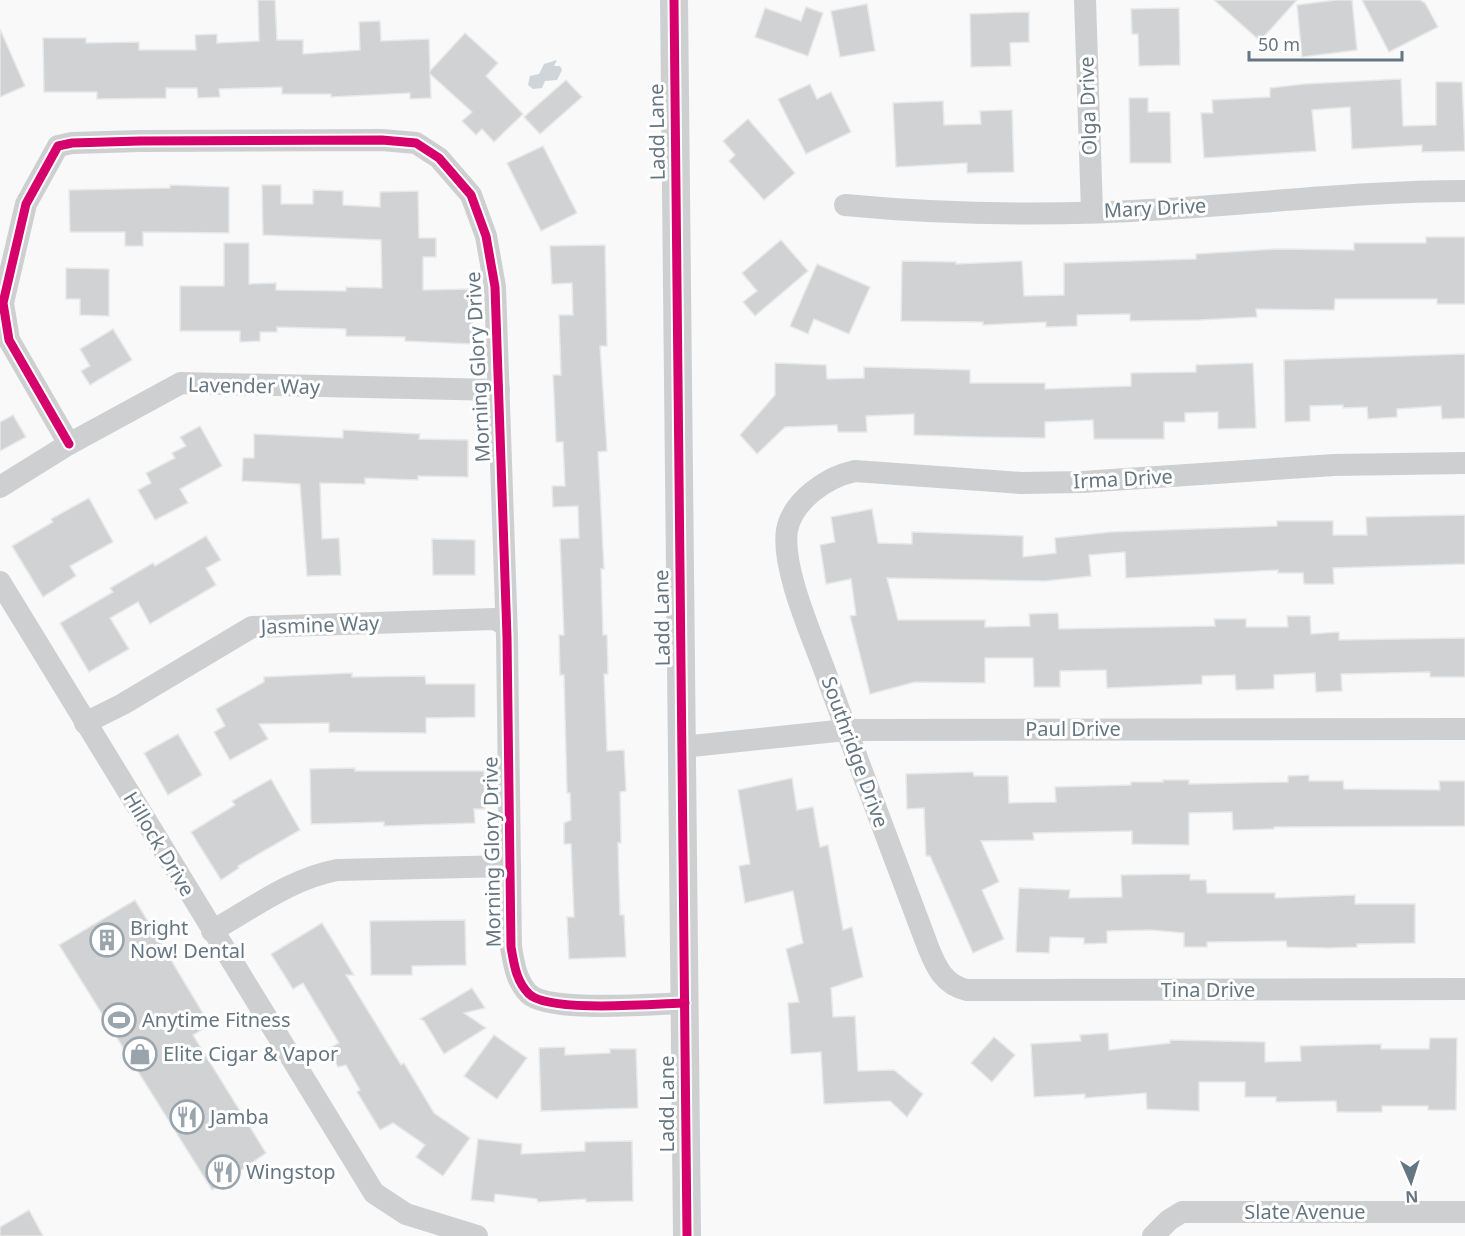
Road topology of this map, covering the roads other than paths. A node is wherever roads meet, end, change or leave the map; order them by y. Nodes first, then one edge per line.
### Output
1 (674, 0) edge
2 (1084, 0) edge
3 (1465, 191) edge
4 (845, 205) dead end
5 (1092, 212) junction
6 (499, 390) junction
7 (69, 444) junction
8 (1465, 463) edge
9 (0, 487) edge
10 (794, 511) joint
11 (0, 582) edge
12 (506, 625) junction
13 (85, 723) junction
14 (1465, 729) edge
15 (846, 730) junction
16 (682, 747) junction
17 (510, 866) junction
18 (212, 931) junction
19 (951, 985) joint
20 (1465, 989) edge
21 (685, 1004) junction
22 (1465, 1212) edge
23 (477, 1236) edge
24 (687, 1236) edge
25 (1153, 1236) edge

1 - 16 street, Ladd Lane
2 - 5 street, Olga Drive
3 - 5 street, Mary Drive
4 - 5 street, Mary Drive
6 - 7 street, Lavender Way
6 - 7 street, Morning Glory Drive
6 - 12 street, Morning Glory Drive
7 - 9 street, Lavender Way
8 - 10 street, Irma Drive
10 - 15 street, Southridge Drive
11 - 13 street, Hillock Drive
12 - 13 street, Jasmine Way
12 - 17 street, Morning Glory Drive
13 - 18 street, Hillock Drive
14 - 15 street, Paul Drive
15 - 16 street, Paul Drive
15 - 19 street, Southridge Drive
16 - 21 street, Ladd Lane
17 - 18 street
17 - 21 street, Morning Glory Drive
18 - 23 street, Hillock Drive
19 - 20 street, Tina Drive
21 - 24 street, Ladd Lane
22 - 25 street, Slate Avenue

